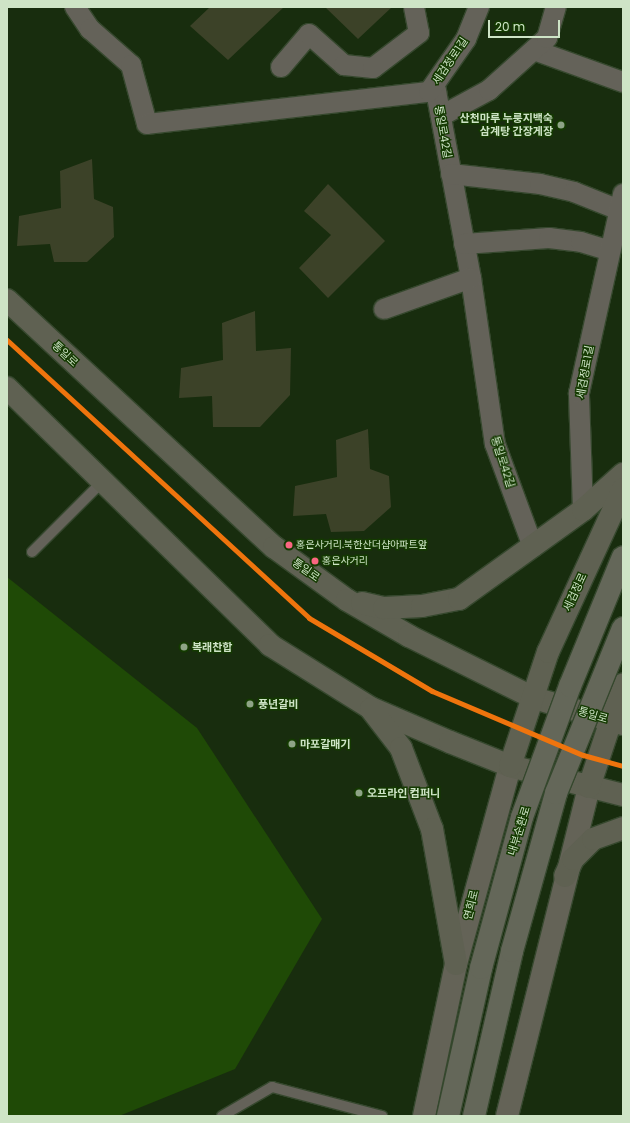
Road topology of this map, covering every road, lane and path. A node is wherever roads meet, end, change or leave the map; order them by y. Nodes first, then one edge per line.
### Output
1 (75, 7) edge
2 (414, 7) edge
3 (479, 7) edge
4 (556, 7) edge
5 (534, 50) junction
6 (281, 67) dead end
7 (623, 82) edge
8 (429, 92) junction
9 (441, 116) junction
10 (451, 174) junction
11 (621, 202) edge
12 (464, 244) junction
13 (614, 260) edge
14 (470, 278) junction
15 (7, 300) edge
16 (384, 309) dead end
17 (7, 388) edge
18 (623, 474) edge
19 (104, 480) junction
20 (623, 489) edge
21 (583, 510) junction
22 (533, 547) junction
23 (32, 552) dead end
24 (623, 557) edge
25 (347, 600) junction
26 (623, 628) edge
27 (623, 684) edge
28 (534, 698) junction
29 (371, 708) junction
30 (616, 722) edge
31 (510, 766) junction
32 (589, 787) junction
33 (623, 795) edge
34 (623, 828) edge
35 (565, 876) junction
36 (456, 964) junction
37 (222, 1116) edge
38 (382, 1116) edge
39 (424, 1116) edge
40 (448, 1116) edge
41 (474, 1116) edge
42 (507, 1116) edge

1 - 8 street, 통일로42길
2 - 6 street
3 - 8 street, 세검정로1길
4 - 5 street
5 - 7 street
5 - 9 street
8 - 9 street, 통일로42길
9 - 10 street, 통일로42길
10 - 11 street, 세검정로1길
10 - 12 street, 통일로42길
11 - 13 street, 세검정로1길
12 - 13 street
12 - 14 street, 통일로42길
13 - 21 street, 세검정로1길
14 - 16 street
14 - 22 street, 통일로42길
15 - 25 main road, 통일로
17 - 19 main road
18 - 21 main road
19 - 23 lane
19 - 29 main road
20 - 28 main road, 세검정로
21 - 22 main road
22 - 25 main road
24 - 40 highway, 내부순환로, bridge
25 - 28 main road, 통일로
26 - 41 highway, bridge
27 - 30 main road
28 - 30 main road, 통일로
28 - 31 main road, 연희로
29 - 31 main road
29 - 36 main road
30 - 32 main road
31 - 32 main road
31 - 36 main road, 연희로
32 - 33 main road
32 - 35 main road
34 - 35 main road
35 - 42 main road
36 - 39 main road, 연희로
37 - 38 lane

